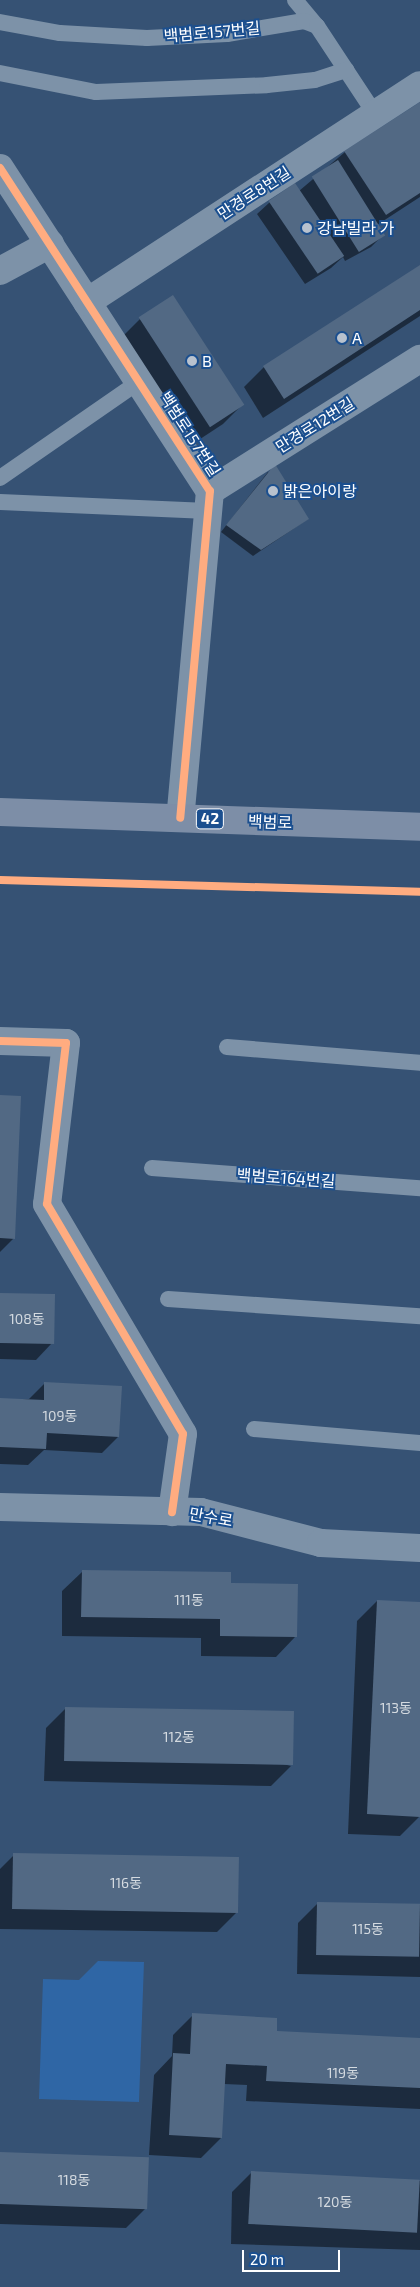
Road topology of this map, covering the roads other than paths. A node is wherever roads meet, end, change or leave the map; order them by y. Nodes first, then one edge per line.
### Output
1 (295, 0) edge
2 (0, 22) edge
3 (317, 26) junction
4 (346, 70) junction
5 (0, 73) edge
6 (420, 85) edge
7 (375, 114) junction
8 (0, 168) edge
9 (50, 244) junction
10 (0, 271) edge
11 (87, 302) junction
12 (420, 358) edge
13 (135, 375) junction
14 (0, 478) edge
15 (209, 501) junction
16 (0, 502) edge
17 (0, 812) edge
18 (180, 818) junction
19 (420, 827) edge
20 (0, 1041) edge
21 (227, 1047) dead end
22 (420, 1062) edge
23 (152, 1168) dead end
24 (420, 1188) edge
25 (168, 1299) dead end
26 (420, 1316) edge
27 (254, 1429) dead end
28 (420, 1443) edge
29 (0, 1507) edge
30 (172, 1512) junction
31 (420, 1548) edge

1 - 3 lane
2 - 3 lane, 백범로157번길
3 - 4 lane
4 - 5 lane
4 - 7 lane
6 - 7 street, 만경로8번길
7 - 11 street, 만경로8번길
8 - 9 street, 백범로157번길
9 - 10 street
9 - 11 street, 백범로157번길
11 - 13 street, 백범로157번길
12 - 15 street, 만경로12번길
13 - 14 lane
13 - 15 street, 백범로157번길
15 - 16 lane
15 - 18 street
17 - 18 main road, 백범로 / 42
18 - 19 main road, 백범로 / 42
20 - 30 street
21 - 22 lane
23 - 24 lane, 백범로164번길
25 - 26 lane
27 - 28 lane
29 - 30 street, 만수로
30 - 31 street, 만수로

